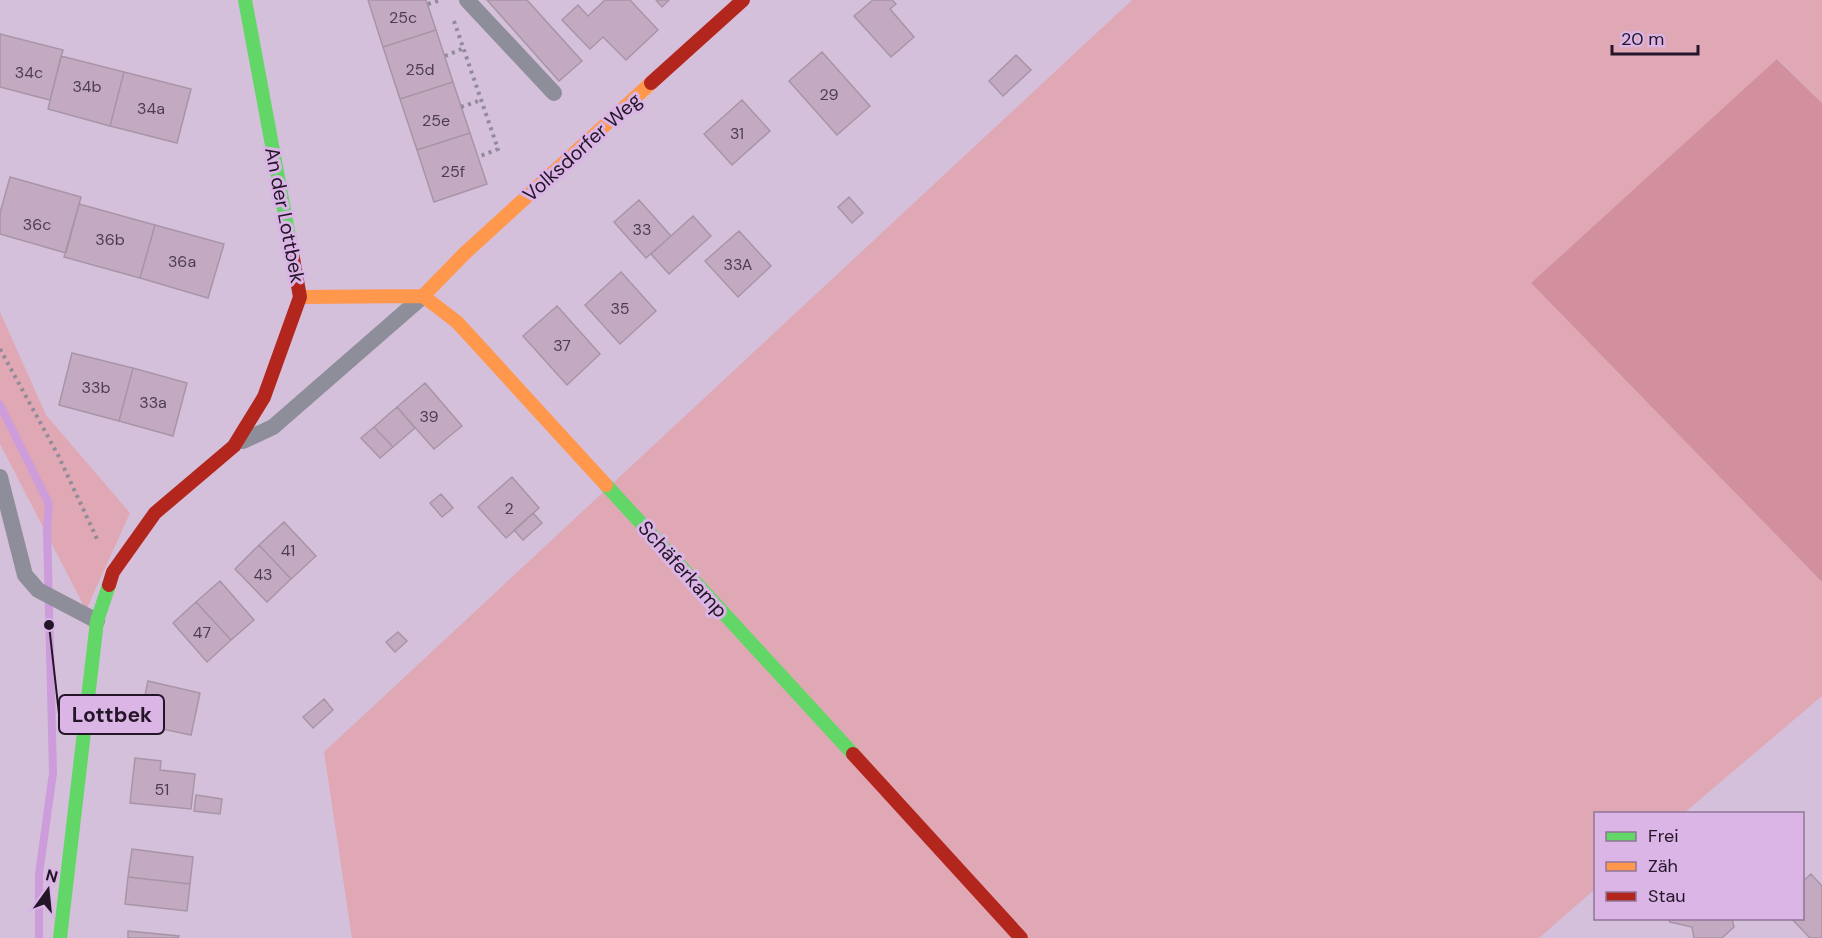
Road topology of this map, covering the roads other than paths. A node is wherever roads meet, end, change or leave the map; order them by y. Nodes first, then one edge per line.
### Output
1 (245, 0) edge
2 (467, 0) edge
3 (743, 0) edge
4 (554, 93) dead end
5 (423, 296) junction
6 (300, 297) junction
7 (234, 446) junction
8 (0, 477) edge
9 (97, 621) junction
10 (60, 938) edge
11 (1021, 938) edge

1 - 6 street, An der Lottbek
2 - 4 lane
3 - 5 street, Volksdorfer Weg
5 - 6 street
5 - 7 lane
5 - 11 street, Schäferkamp
6 - 7 street, An der Lottbek
7 - 9 street, An der Lottbek
8 - 9 lane
9 - 10 street, An der Lottbek

